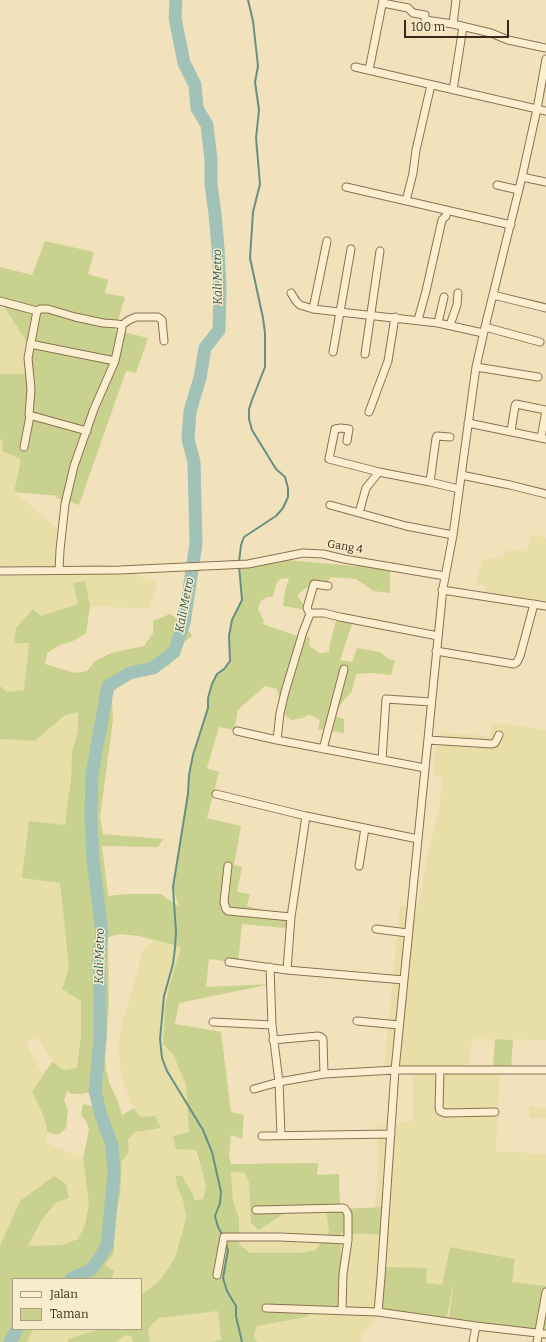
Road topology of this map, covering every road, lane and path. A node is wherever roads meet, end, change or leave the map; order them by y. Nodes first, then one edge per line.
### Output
1 (456, 0) edge
2 (383, 1) edge
3 (453, 24) junction
4 (463, 26) junction
5 (546, 48) edge
6 (546, 59) edge
7 (355, 67) dead end
8 (369, 70) junction
9 (431, 85) junction
10 (452, 90) junction
11 (537, 109) junction
12 (546, 111) edge
13 (522, 177) junction
14 (546, 182) edge
15 (497, 185) dead end
16 (346, 187) dead end
17 (519, 190) junction
18 (406, 201) junction
19 (447, 210) junction
20 (511, 225) junction
21 (327, 241) dead end
22 (351, 249) dead end
23 (380, 251) dead end
24 (291, 293) dead end
25 (458, 293) dead end
26 (493, 295) junction
27 (444, 297) dead end
28 (0, 301) edge
29 (313, 308) junction
30 (546, 308) edge
31 (37, 311) junction
32 (340, 312) junction
33 (370, 314) junction
34 (395, 317) junction
35 (418, 320) junction
36 (438, 323) junction
37 (122, 325) junction
38 (450, 325) junction
39 (484, 330) junction
40 (164, 341) dead end
41 (540, 342) dead end
42 (30, 344) junction
43 (333, 352) dead end
44 (365, 354) dead end
45 (115, 361) junction
46 (476, 367) junction
47 (538, 377) dead end
48 (546, 410) edge
49 (369, 412) dead end
50 (30, 416) junction
51 (468, 423) junction
52 (87, 431) junction
53 (511, 431) junction
54 (450, 437) dead end
55 (544, 438) edge
56 (347, 441) dead end
57 (24, 447) dead end
58 (379, 472) junction
59 (462, 475) junction
60 (430, 482) junction
61 (459, 489) junction
62 (546, 494) edge
63 (330, 505) dead end
64 (359, 513) junction
65 (453, 536) junction
66 (59, 570) junction
67 (0, 571) edge
68 (445, 577) junction
69 (328, 586) dead end
70 (442, 589) junction
71 (534, 604) junction
72 (546, 606) edge
73 (310, 614) junction
74 (438, 636) junction
75 (436, 651) junction
76 (344, 669) dead end
77 (431, 702) junction
78 (237, 731) dead end
79 (499, 735) dead end
80 (277, 740) junction
81 (428, 740) junction
82 (323, 748) junction
83 (382, 760) junction
84 (425, 768) junction
85 (216, 794) dead end
86 (306, 816) junction
87 (364, 828) junction
88 (418, 839) junction
89 (228, 866) dead end
90 (359, 866) dead end
91 (292, 917) junction
92 (376, 929) dead end
93 (408, 933) junction
94 (229, 962) dead end
95 (270, 967) junction
96 (287, 970) junction
97 (404, 980) junction
98 (357, 1021) dead end
99 (213, 1022) dead end
100 (272, 1025) junction
101 (399, 1025) junction
102 (273, 1040) junction
103 (395, 1070) junction
104 (440, 1070) junction
105 (546, 1070) edge
106 (324, 1074) junction
107 (279, 1082) junction
108 (254, 1089) dead end
109 (495, 1112) dead end
110 (391, 1134) junction
111 (281, 1135) junction
112 (262, 1136) dead end
113 (256, 1210) dead end
114 (348, 1240) junction
115 (217, 1275) dead end
116 (546, 1292) edge
117 (266, 1308) dead end
118 (342, 1310) junction
119 (378, 1312) junction
120 (476, 1326) junction
121 (542, 1334) edge
122 (473, 1342) edge
123 (537, 1342) edge

1 - 3 street
2 - 3 street
2 - 8 street
3 - 4 street
4 - 5 street
4 - 10 street
6 - 11 street
7 - 8 street
8 - 9 street
9 - 10 street
9 - 18 street
10 - 11 street
11 - 12 street
11 - 13 street
13 - 14 street
13 - 17 street
15 - 17 street
16 - 18 street
17 - 20 street
18 - 19 street
19 - 20 street
19 - 35 street
20 - 26 street
21 - 29 street
22 - 32 street
23 - 33 street
24 - 29 street
25 - 38 street
26 - 30 street
26 - 39 street
27 - 36 street
28 - 31 street
29 - 32 street
31 - 37 street
31 - 42 street
32 - 33 street
32 - 43 street
33 - 34 street
33 - 44 street
34 - 35 street
34 - 49 street
35 - 36 street
36 - 38 street
37 - 40 street
37 - 45 street
38 - 39 street
39 - 41 street
39 - 46 street
42 - 45 street
42 - 50 street
45 - 52 street
46 - 47 street
46 - 51 street
48 - 53 street
48 - 55 street
50 - 52 street
50 - 57 street
51 - 53 street
51 - 59 street
52 - 66 street
53 - 55 street
54 - 60 street
56 - 58 street
58 - 60 street
58 - 64 street
59 - 61 street
59 - 62 street
60 - 61 street
61 - 65 street
63 - 64 street
64 - 65 street
65 - 68 street
66 - 67 street, Gang 4
66 - 68 street, Gang 4
68 - 70 street
69 - 73 street
70 - 71 street
70 - 74 street
71 - 72 street
71 - 75 street
73 - 74 street
73 - 80 street
74 - 75 street
75 - 77 street
76 - 82 street
77 - 81 street
77 - 83 street
78 - 80 street
79 - 81 street
80 - 82 street
81 - 84 street
82 - 83 street
83 - 84 street
84 - 88 street
85 - 86 street
86 - 87 street
86 - 91 street
87 - 88 street
87 - 90 street
88 - 93 street
89 - 91 street
91 - 96 street
92 - 93 street
93 - 97 street
94 - 95 street
95 - 96 street
95 - 100 street
96 - 97 street
97 - 101 street
98 - 101 street
99 - 100 street
100 - 102 street
101 - 103 street
102 - 106 street
102 - 107 street
103 - 104 street
103 - 106 street
103 - 110 street
104 - 105 street
104 - 109 street
106 - 107 street
107 - 108 street
107 - 111 street
110 - 111 street
110 - 119 street
111 - 112 street
113 - 114 street
114 - 115 street
114 - 118 street
116 - 121 street
117 - 118 street
118 - 119 street
119 - 120 street
120 - 121 street
120 - 122 street
121 - 123 street

